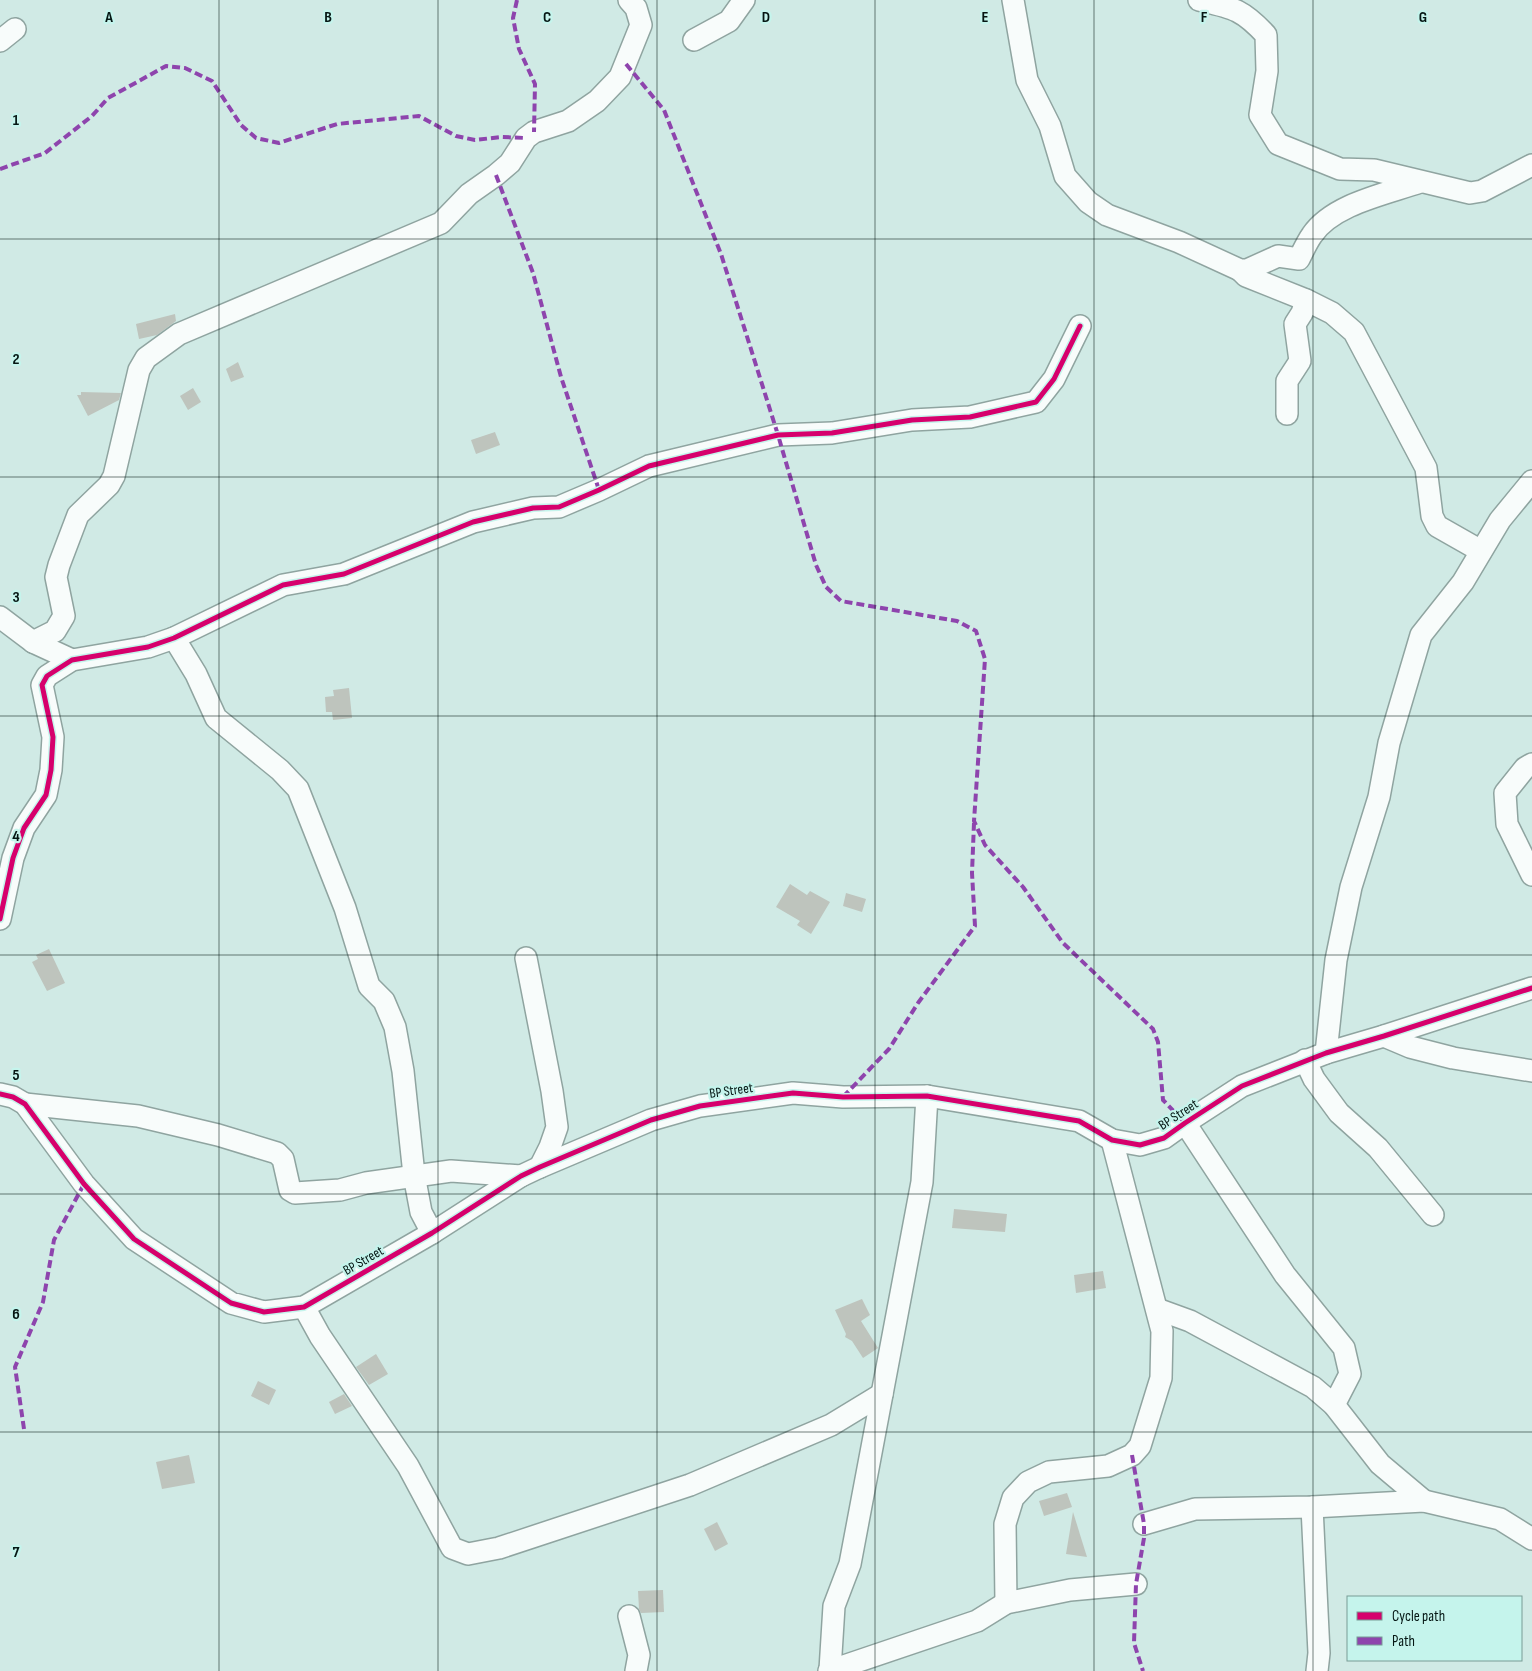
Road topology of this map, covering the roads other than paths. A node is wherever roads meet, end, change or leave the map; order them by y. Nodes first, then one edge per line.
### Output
1 (629, 0) edge
2 (744, 0) edge
3 (1013, 0) edge
4 (1199, 0) edge
5 (694, 40) dead end
6 (1532, 164) edge
7 (1420, 182) junction
8 (1240, 270) junction
9 (1306, 300) junction
10 (1080, 326) dead end
11 (1286, 414) dead end
12 (1532, 481) edge
13 (1481, 551) junction
14 (0, 617) edge
15 (174, 638) junction
16 (33, 642) junction
17 (72, 660) junction
18 (1532, 764) edge
19 (1532, 875) edge
20 (0, 918) edge
21 (526, 958) dead end
22 (1532, 988) edge
23 (1384, 1036) junction
24 (1326, 1053) junction
25 (1305, 1060) junction
26 (1532, 1070) edge
27 (0, 1094) edge
28 (927, 1096) junction
29 (25, 1104) junction
30 (1185, 1123) junction
31 (1112, 1140) junction
32 (540, 1166) junction
33 (414, 1176) junction
34 (521, 1176) junction
35 (1433, 1215) dead end
36 (432, 1234) junction
37 (304, 1307) junction
38 (1157, 1309) junction
39 (882, 1394) junction
40 (1334, 1405) junction
41 (1424, 1501) junction
42 (1312, 1507) junction
43 (1144, 1524) dead end
44 (1532, 1540) edge
45 (1136, 1584) dead end
46 (1006, 1603) junction
47 (629, 1616) dead end
48 (830, 1670) edge
49 (636, 1671) edge
50 (1318, 1671) edge

1 - 16 street
2 - 5 street
3 - 8 street
4 - 7 street
6 - 7 street
7 - 8 street
8 - 9 street
9 - 11 street
9 - 13 street
10 - 15 street
12 - 13 street
13 - 24 street
14 - 16 street
15 - 17 street
15 - 33 street
16 - 17 street
17 - 20 street
18 - 19 street
21 - 32 street
22 - 23 street, BP Street
23 - 24 street, BP Street
23 - 26 street
24 - 25 street, BP Street
25 - 30 street, BP Street
25 - 35 street
27 - 29 street
28 - 31 street, BP Street
28 - 32 street, BP Street
28 - 39 street
29 - 33 street
29 - 37 street, BP Street
30 - 31 street, BP Street
30 - 40 street
31 - 38 street
32 - 34 street, BP Street
33 - 34 street
33 - 36 street
34 - 36 street, BP Street
36 - 37 street, BP Street
37 - 39 street
38 - 40 street
38 - 46 street
39 - 48 street
40 - 41 street
41 - 42 street
41 - 44 street
42 - 43 street
42 - 50 street
45 - 46 street
46 - 48 street
47 - 49 street

